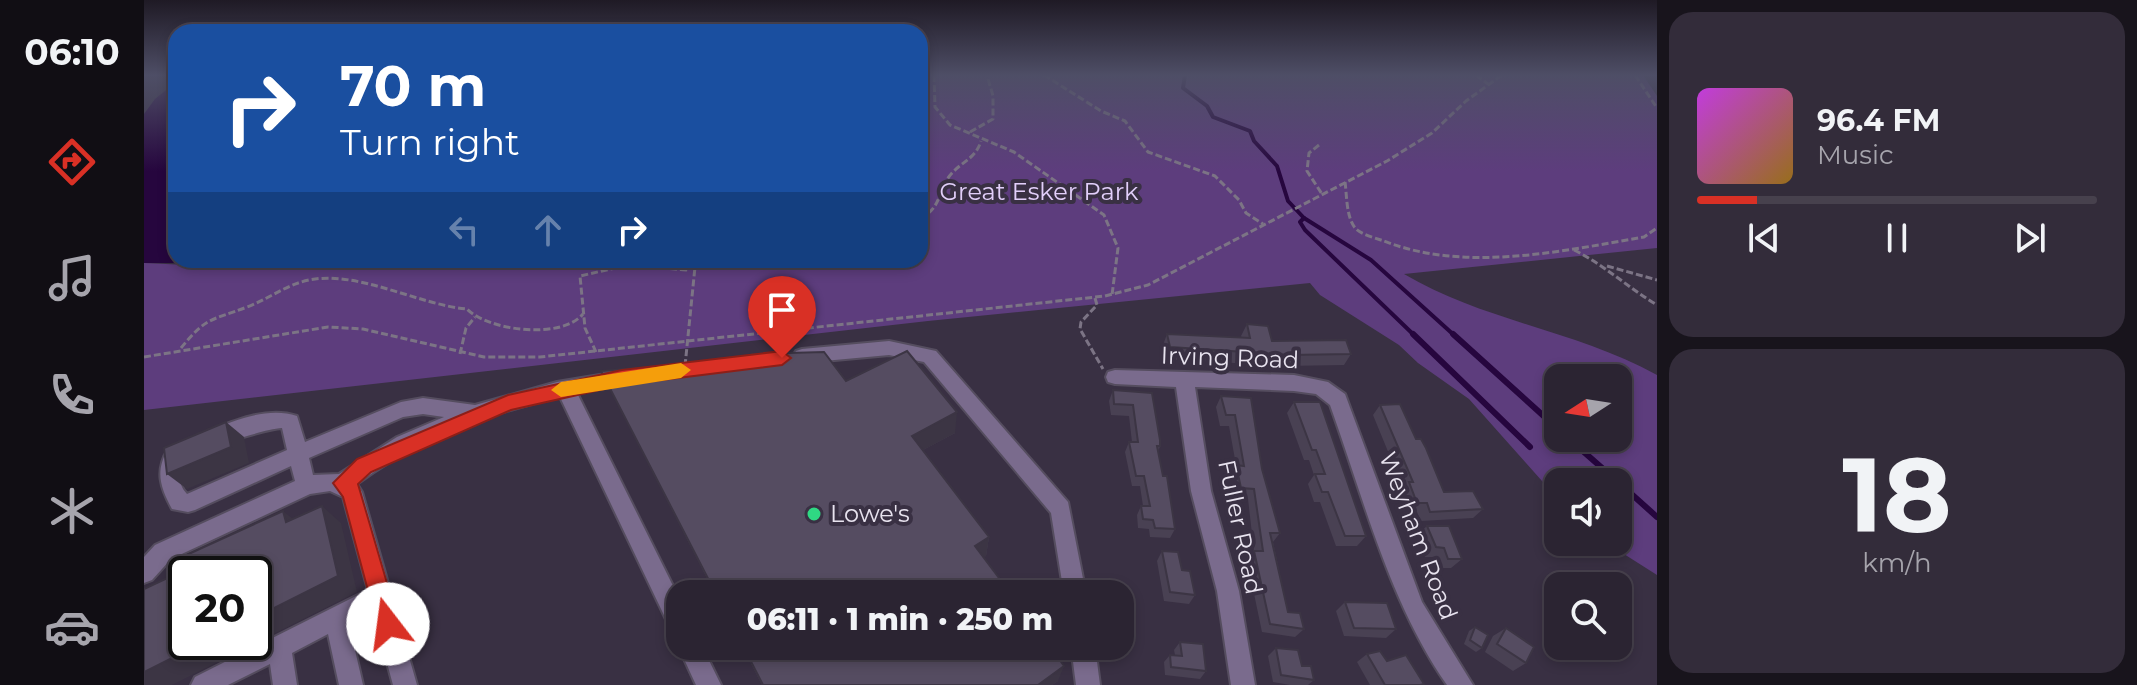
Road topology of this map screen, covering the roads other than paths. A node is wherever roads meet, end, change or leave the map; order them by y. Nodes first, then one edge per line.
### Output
1 (786, 358) edge
2 (654, 374) edge
3 (1110, 374) road end
4 (1185, 381) junction
5 (566, 389) junction
6 (1338, 400) joint
7 (476, 414) junction
8 (298, 454) junction
9 (343, 483) junction
10 (306, 486) junction
11 (154, 552) edge
12 (144, 573) edge
13 (1073, 580) edge
14 (666, 595) edge
15 (380, 596) junction
16 (336, 619) junction
17 (279, 647) junction
18 (697, 660) edge
19 (1085, 660) edge
20 (215, 682) edge
21 (285, 685) edge
22 (351, 685) edge
23 (405, 685) edge
24 (709, 685) edge
25 (1088, 685) edge
26 (1243, 685) edge
27 (1461, 685) edge

1 - 13 street
2 - 5 street
3 - 4 street, Irving Road
4 - 6 street, Irving Road
4 - 26 street, Fuller Road
5 - 7 street
5 - 14 street
6 - 27 street, Weyham Road
7 - 8 street
7 - 9 street
8 - 8 street
8 - 10 street
9 - 10 street
9 - 15 street
10 - 11 street
11 - 12 street
15 - 16 street
15 - 23 street
16 - 17 street
16 - 22 street
17 - 20 street
17 - 21 street
18 - 24 street
19 - 25 street

